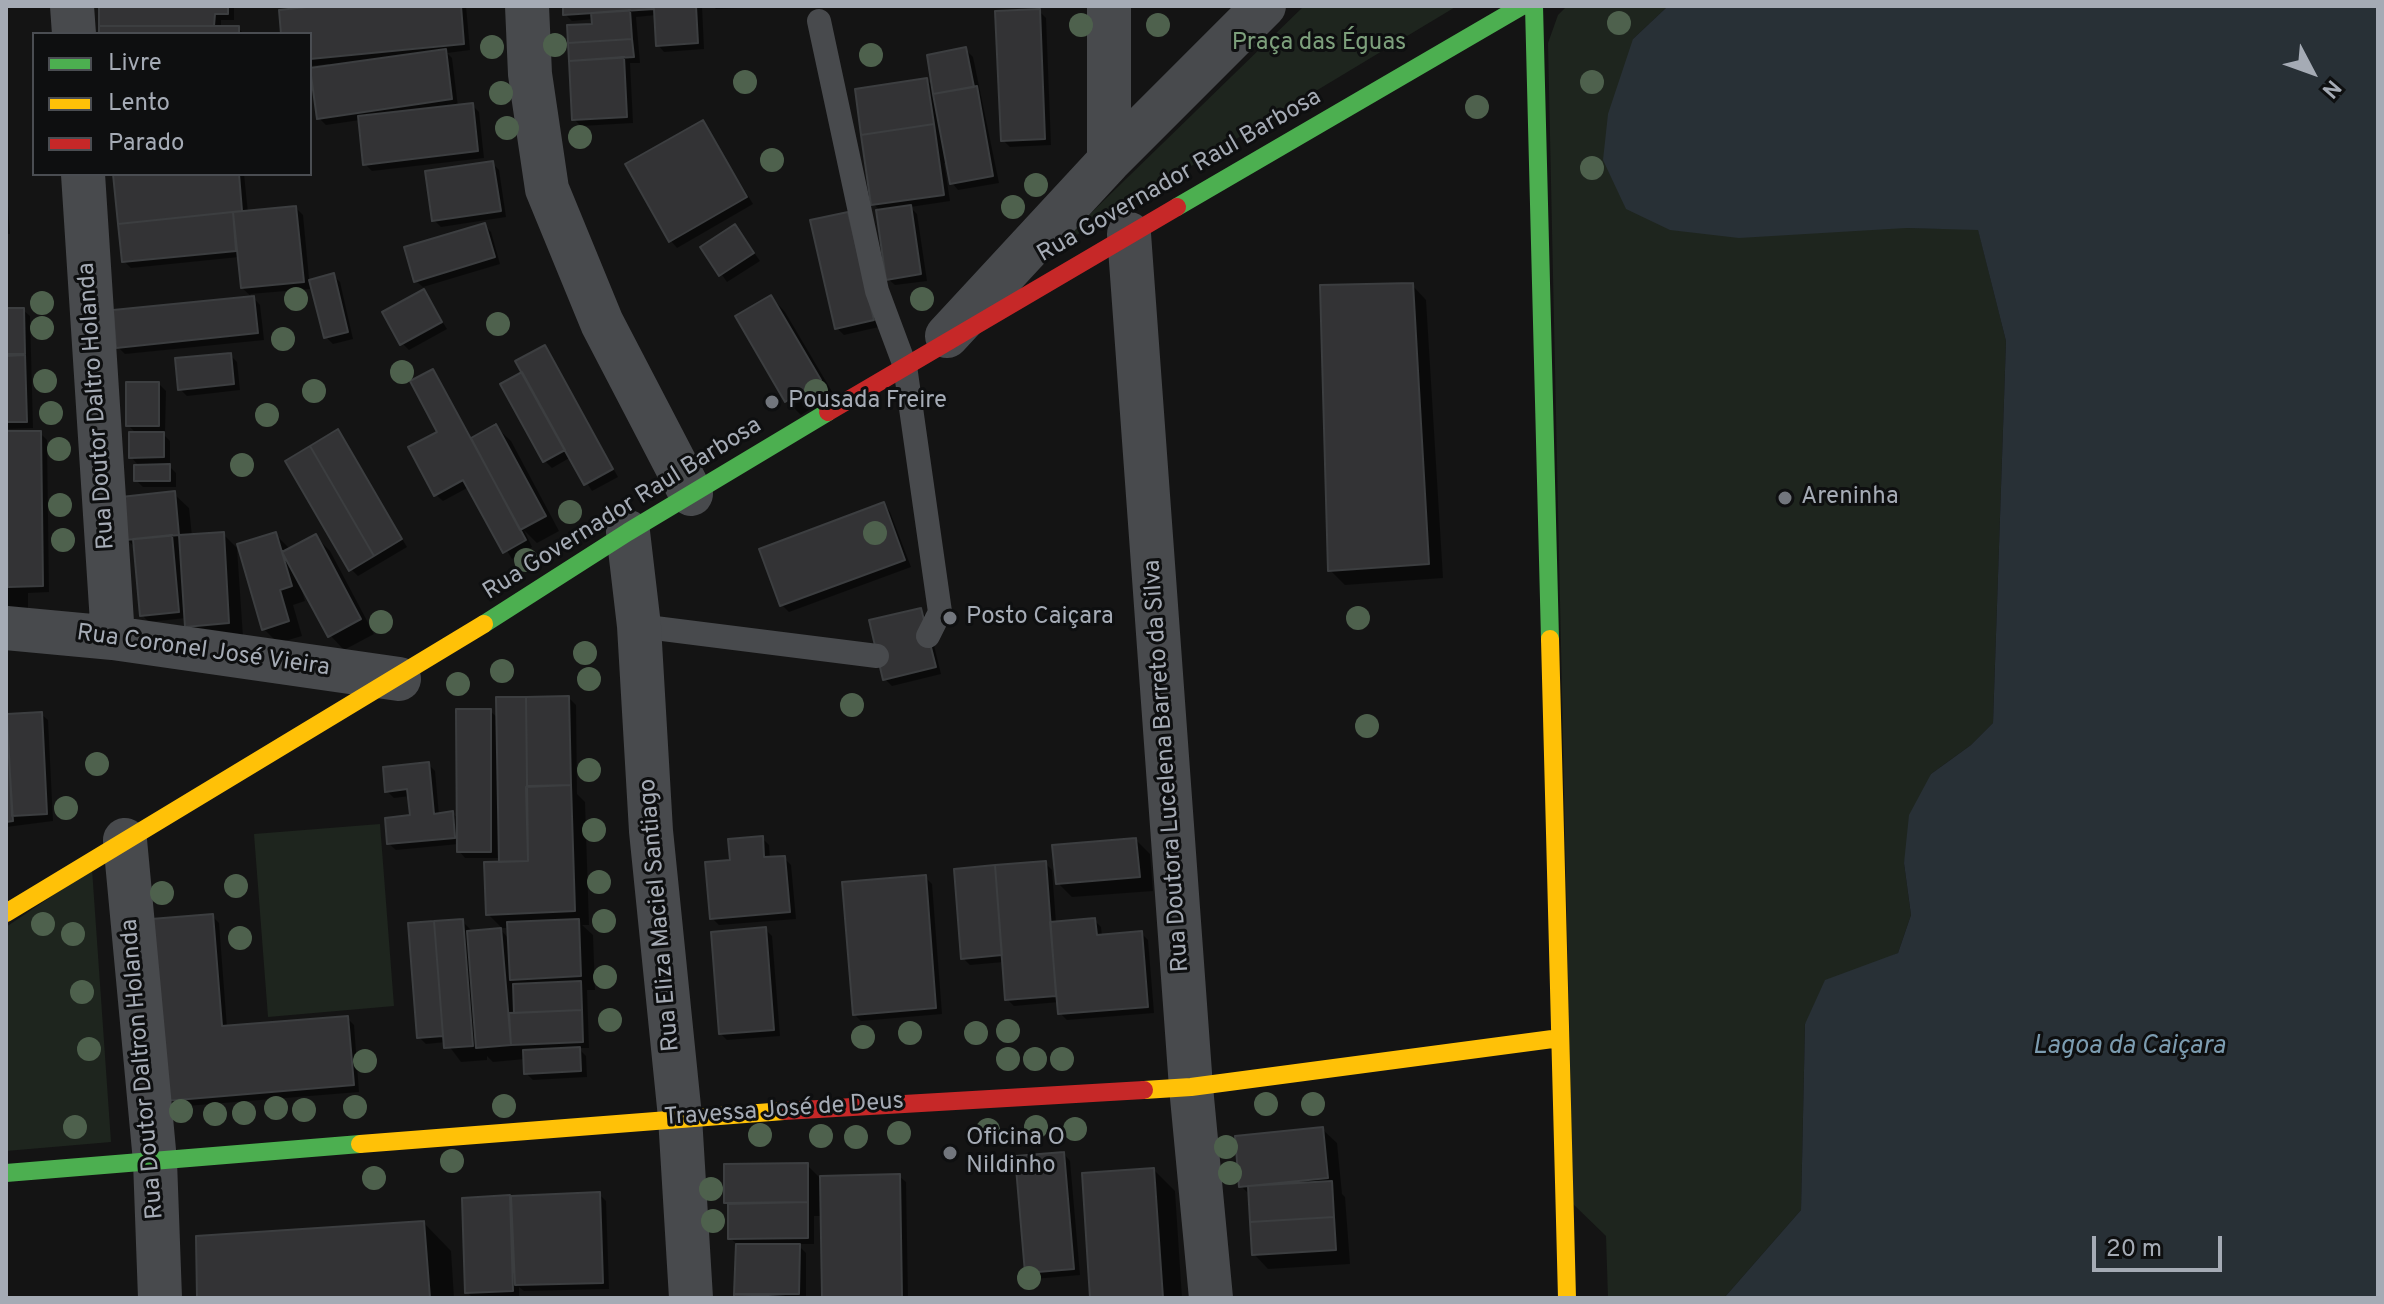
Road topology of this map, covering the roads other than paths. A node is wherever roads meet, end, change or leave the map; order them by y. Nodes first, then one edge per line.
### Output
1 (72, 6) edge
2 (527, 6) edge
3 (1109, 6) edge
4 (1264, 6) edge
5 (1522, 6) edge
6 (1534, 6) edge
7 (819, 21) dead end
8 (74, 32) edge
9 (1109, 161) junction
10 (83, 176) edge
11 (1129, 234) junction
12 (921, 356) junction
13 (691, 494) junction
14 (628, 532) junction
15 (639, 626) junction
16 (6, 628) edge
17 (928, 636) dead end
18 (113, 638) junction
19 (877, 656) dead end
20 (399, 679) junction
21 (125, 840) junction
22 (6, 913) edge
23 (1560, 1038) junction
24 (1191, 1087) junction
25 (680, 1117) junction
26 (155, 1161) junction
27 (6, 1173) edge
28 (160, 1298) edge
29 (691, 1298) edge
30 (1211, 1298) edge
31 (1567, 1298) edge

1 - 8 street
2 - 13 street
3 - 9 street
4 - 9 street
5 - 11 street, Rua Governador Raul Barbosa
6 - 23 street
7 - 12 lane
9 - 12 street
10 - 18 street, Rua Doutor Daltro Holanda
11 - 12 street, Rua Governador Raul Barbosa
11 - 24 street, Rua Doutora Lucelena Barreto da Silva
12 - 13 street, Rua Governador Raul Barbosa
12 - 17 lane
13 - 14 street, Rua Governador Raul Barbosa
14 - 15 street, Rua Eliza Maciel Santiago
14 - 20 street, Rua Governador Raul Barbosa
15 - 19 lane
15 - 25 street, Rua Eliza Maciel Santiago
16 - 18 street, Rua Coronel José Vieira
18 - 20 street, Rua Coronel José Vieira
20 - 21 street, Rua Governador Raul Barbosa
21 - 22 street
21 - 26 street, Rua Doutor Daltron Holanda
23 - 24 street, Travessa José de Deus
23 - 31 street
24 - 25 street, Travessa José de Deus
24 - 30 street, Rua Doutora Lucelena Barreto da Silva
25 - 26 street, Travessa José de Deus
25 - 29 street, Rua Eliza Maciel Santiago
26 - 27 street, Travessa José de Deus
26 - 28 street, Rua Doutor Daltron Holanda

